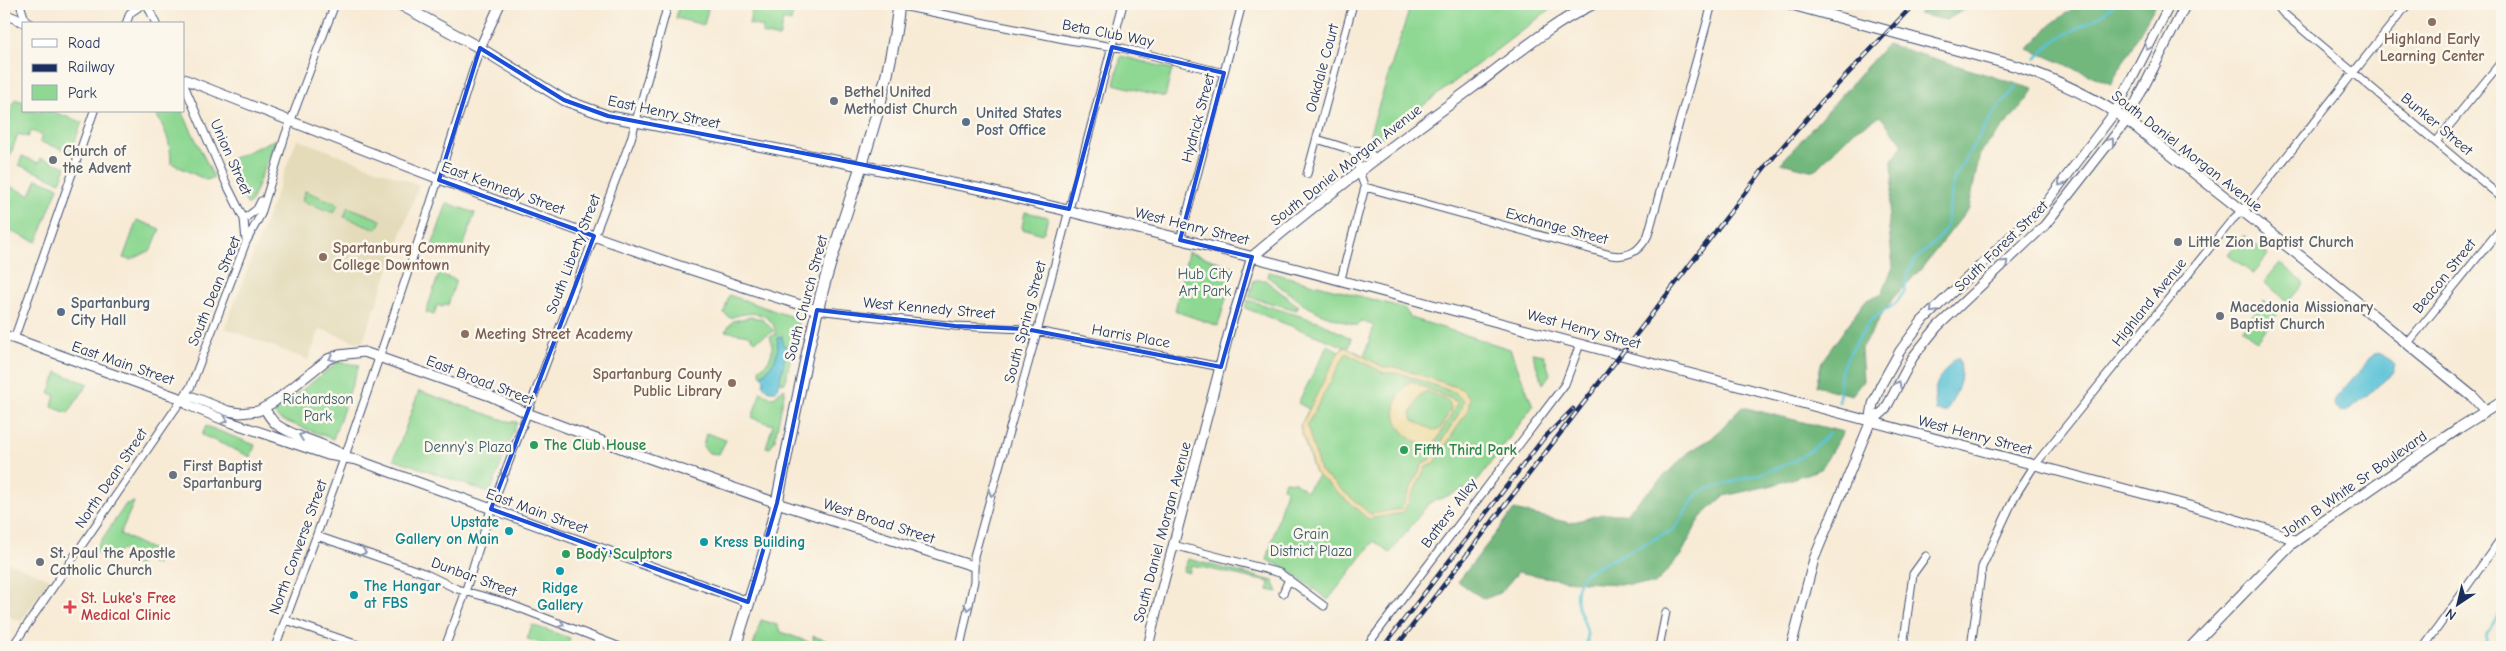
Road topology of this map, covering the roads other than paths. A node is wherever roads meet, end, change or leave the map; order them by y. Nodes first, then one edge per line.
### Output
1 (20, 4) edge
2 (142, 4) edge
3 (147, 4) edge
4 (335, 4) edge
5 (399, 4) edge
6 (500, 4) edge
7 (668, 4) edge
8 (897, 4) edge
9 (1123, 4) edge
10 (1242, 4) edge
11 (1353, 4) edge
12 (1593, 4) edge
13 (1712, 4) edge
14 (1790, 4) edge
15 (2170, 4) edge
16 (2186, 4) edge
17 (2276, 4) edge
18 (2408, 4) edge
19 (4, 14) edge
20 (25, 22) edge
21 (28, 22) edge
22 (127, 22) edge
23 (155, 22) edge
24 (480, 48) junction
25 (1112, 48) junction
26 (2502, 61) edge
27 (2354, 72) junction
28 (1224, 73) junction
29 (185, 79) edge
30 (185, 87) edge
31 (94, 112) edge
32 (2115, 112) junction
33 (2127, 120) junction
34 (290, 121) junction
35 (636, 123) junction
36 (1317, 139) junction
37 (2436, 142) junction
38 (1352, 150) junction
39 (1376, 159) junction
40 (860, 164) junction
41 (1358, 173) junction
42 (1307, 174) dead end
43 (439, 180) junction
44 (1365, 187) junction
45 (266, 192) junction
46 (2502, 198) edge
47 (1069, 209) junction
48 (2241, 211) junction
49 (244, 219) junction
50 (2502, 227) edge
51 (594, 236) junction
52 (1180, 240) junction
53 (246, 242) junction
54 (1252, 257) junction
55 (1341, 280) junction
56 (818, 310) junction
57 (1037, 332) junction
58 (4, 335) edge
59 (14, 339) junction
60 (2408, 343) junction
61 (1580, 344) junction
62 (379, 357) junction
63 (1221, 367) junction
64 (182, 399) junction
65 (2502, 401) edge
66 (264, 408) junction
67 (2485, 410) junction
68 (527, 413) junction
69 (1870, 423) junction
70 (345, 456) junction
71 (2034, 466) junction
72 (777, 503) junction
73 (491, 509) junction
74 (317, 536) junction
75 (2502, 537) edge
76 (2296, 541) junction
77 (1173, 545) junction
78 (1926, 556) dead end
79 (973, 566) junction
80 (1289, 579) junction
81 (466, 591) junction
82 (1283, 593) dead end
83 (748, 602) junction
84 (1324, 606) dead end
85 (1666, 612) dead end
86 (286, 620) junction
87 (12, 647) edge
88 (275, 647) edge
89 (364, 647) edge
90 (445, 647) edge
91 (620, 647) edge
92 (735, 647) edge
93 (960, 647) edge
94 (1148, 647) edge
95 (1366, 647) edge
96 (1659, 647) edge
97 (1792, 647) edge
98 (1903, 647) edge
99 (1970, 647) edge
100 (2191, 647) edge
101 (2424, 647) edge

1 - 21 street
2 - 22 street
3 - 23 street
4 - 34 street, South Dean Street
5 - 24 main road, East Henry Street
6 - 24 street
7 - 35 street, South Liberty Street
8 - 25 street, Beta Club Way
8 - 40 main road, South Church Street
9 - 25 street, South Spring Street
10 - 28 street, Hydrick Street
11 - 36 street, Oakdale Court
12 - 39 main road, South Daniel Morgan Avenue
13 - 44 street, Exchange Street
14 - 32 main road, South Daniel Morgan Avenue
15 -> 32 street, South Forest Street
16 - 33 street, South Forest Street
17 - 27 street, Bunker Street
18 - 27 street, Highland Avenue
19 - 20 street
24 - 35 main road, East Henry Street
24 - 43 street, North Converse Street
25 - 28 street, Beta Club Way
25 - 47 street, South Spring Street
26 - 37 street
27 - 37 street, Bunker Street
27 - 48 street, Highland Avenue
28 - 52 street, Hydrick Street
29 - 34 street, East Kennedy Street
30 - 49 street, Union Street
31 - 59 street
32 - 33 main road, South Daniel Morgan Avenue
32 -> 69 street, South Forest Street
33 - 48 main road, South Daniel Morgan Avenue
69 -> 33 street, South Forest Street
34 - 43 street, East Kennedy Street
34 - 45 street, South Dean Street
35 - 40 main road, East Henry Street
35 - 51 street, South Liberty Street
36 - 38 street
36 - 42 street, Oakdale Court
37 - 46 street, Bunker Street
38 - 39 street
38 - 41 street
39 - 41 main road, South Daniel Morgan Avenue
40 - 47 main road, West Henry Street
40 - 56 main road, South Church Street
41 - 44 street
41 - 54 main road, South Daniel Morgan Avenue
43 - 51 street, East Kennedy Street
43 - 62 street, North Converse Street
44 - 55 street
45 - 49 street, South Dean Street
45 - 53 street, South Dean Street
47 - 52 main road, West Henry Street
47 - 57 street, South Spring Street
48 - 60 main road, South Daniel Morgan Avenue
48 - 71 street, Highland Avenue
49 - 53 street, Union Street
50 - 60 street, Beacon Street
51 - 56 street, East Kennedy Street
51 - 68 street, South Liberty Street
52 - 54 main road, West Henry Street
53 - 64 street, South Dean Street
54 - 55 street, West Henry Street
54 - 63 street, South Daniel Morgan Avenue
55 - 61 street, West Henry Street
56 - 57 street, West Kennedy Street
56 - 72 main road, South Church Street
57 - 63 street, Harris Place
57 -> 79 street, South Spring Street
58 - 59 street, East Main Street
59 - 64 street, East Main Street
60 - 67 main road, South Daniel Morgan Avenue
61 - 69 street, West Henry Street
61 - 95 street, Batters' Alley
62 -> 66 street, East Broad Street
62 - 68 street, East Broad Street
62 - 70 street, North Converse Street
63 - 77 street, South Daniel Morgan Avenue
64 - 66 street, East Broad Street
64 -> 70 street, East Main Street
64 - 87 street, North Dean Street
65 - 67 main road, John B White Sr Boulevard
70 -> 66 street, East Main Street
67 - 76 main road, John B White Sr Boulevard
68 - 72 street, East Broad Street
68 -> 73 street, South Liberty Street
69 - 71 street, West Henry Street
69 - 97 street, South Forest Street
70 - 73 street, East Main Street
70 - 74 street, North Converse Street
71 - 76 street, West Henry Street
71 - 99 street, Highland Avenue
72 - 79 street, West Broad Street
72 - 83 main road, South Church Street
73 - 81 street, South Liberty Street
73 - 83 street, East Main Street
74 -> 81 street, Dunbar Street
74 - 86 street, North Converse Street
75 - 101 street
76 - 100 main road, John B White Sr Boulevard
77 - 80 street
77 - 94 street, South Daniel Morgan Avenue
78 - 98 street
79 -> 93 street, South Spring Street
80 - 82 street
80 - 84 street
81 - 90 street, South Liberty Street
81 -> 91 street, Dunbar Street
83 - 92 main road, South Church Street
85 - 96 street
86 - 88 street, North Converse Street
86 - 89 street

